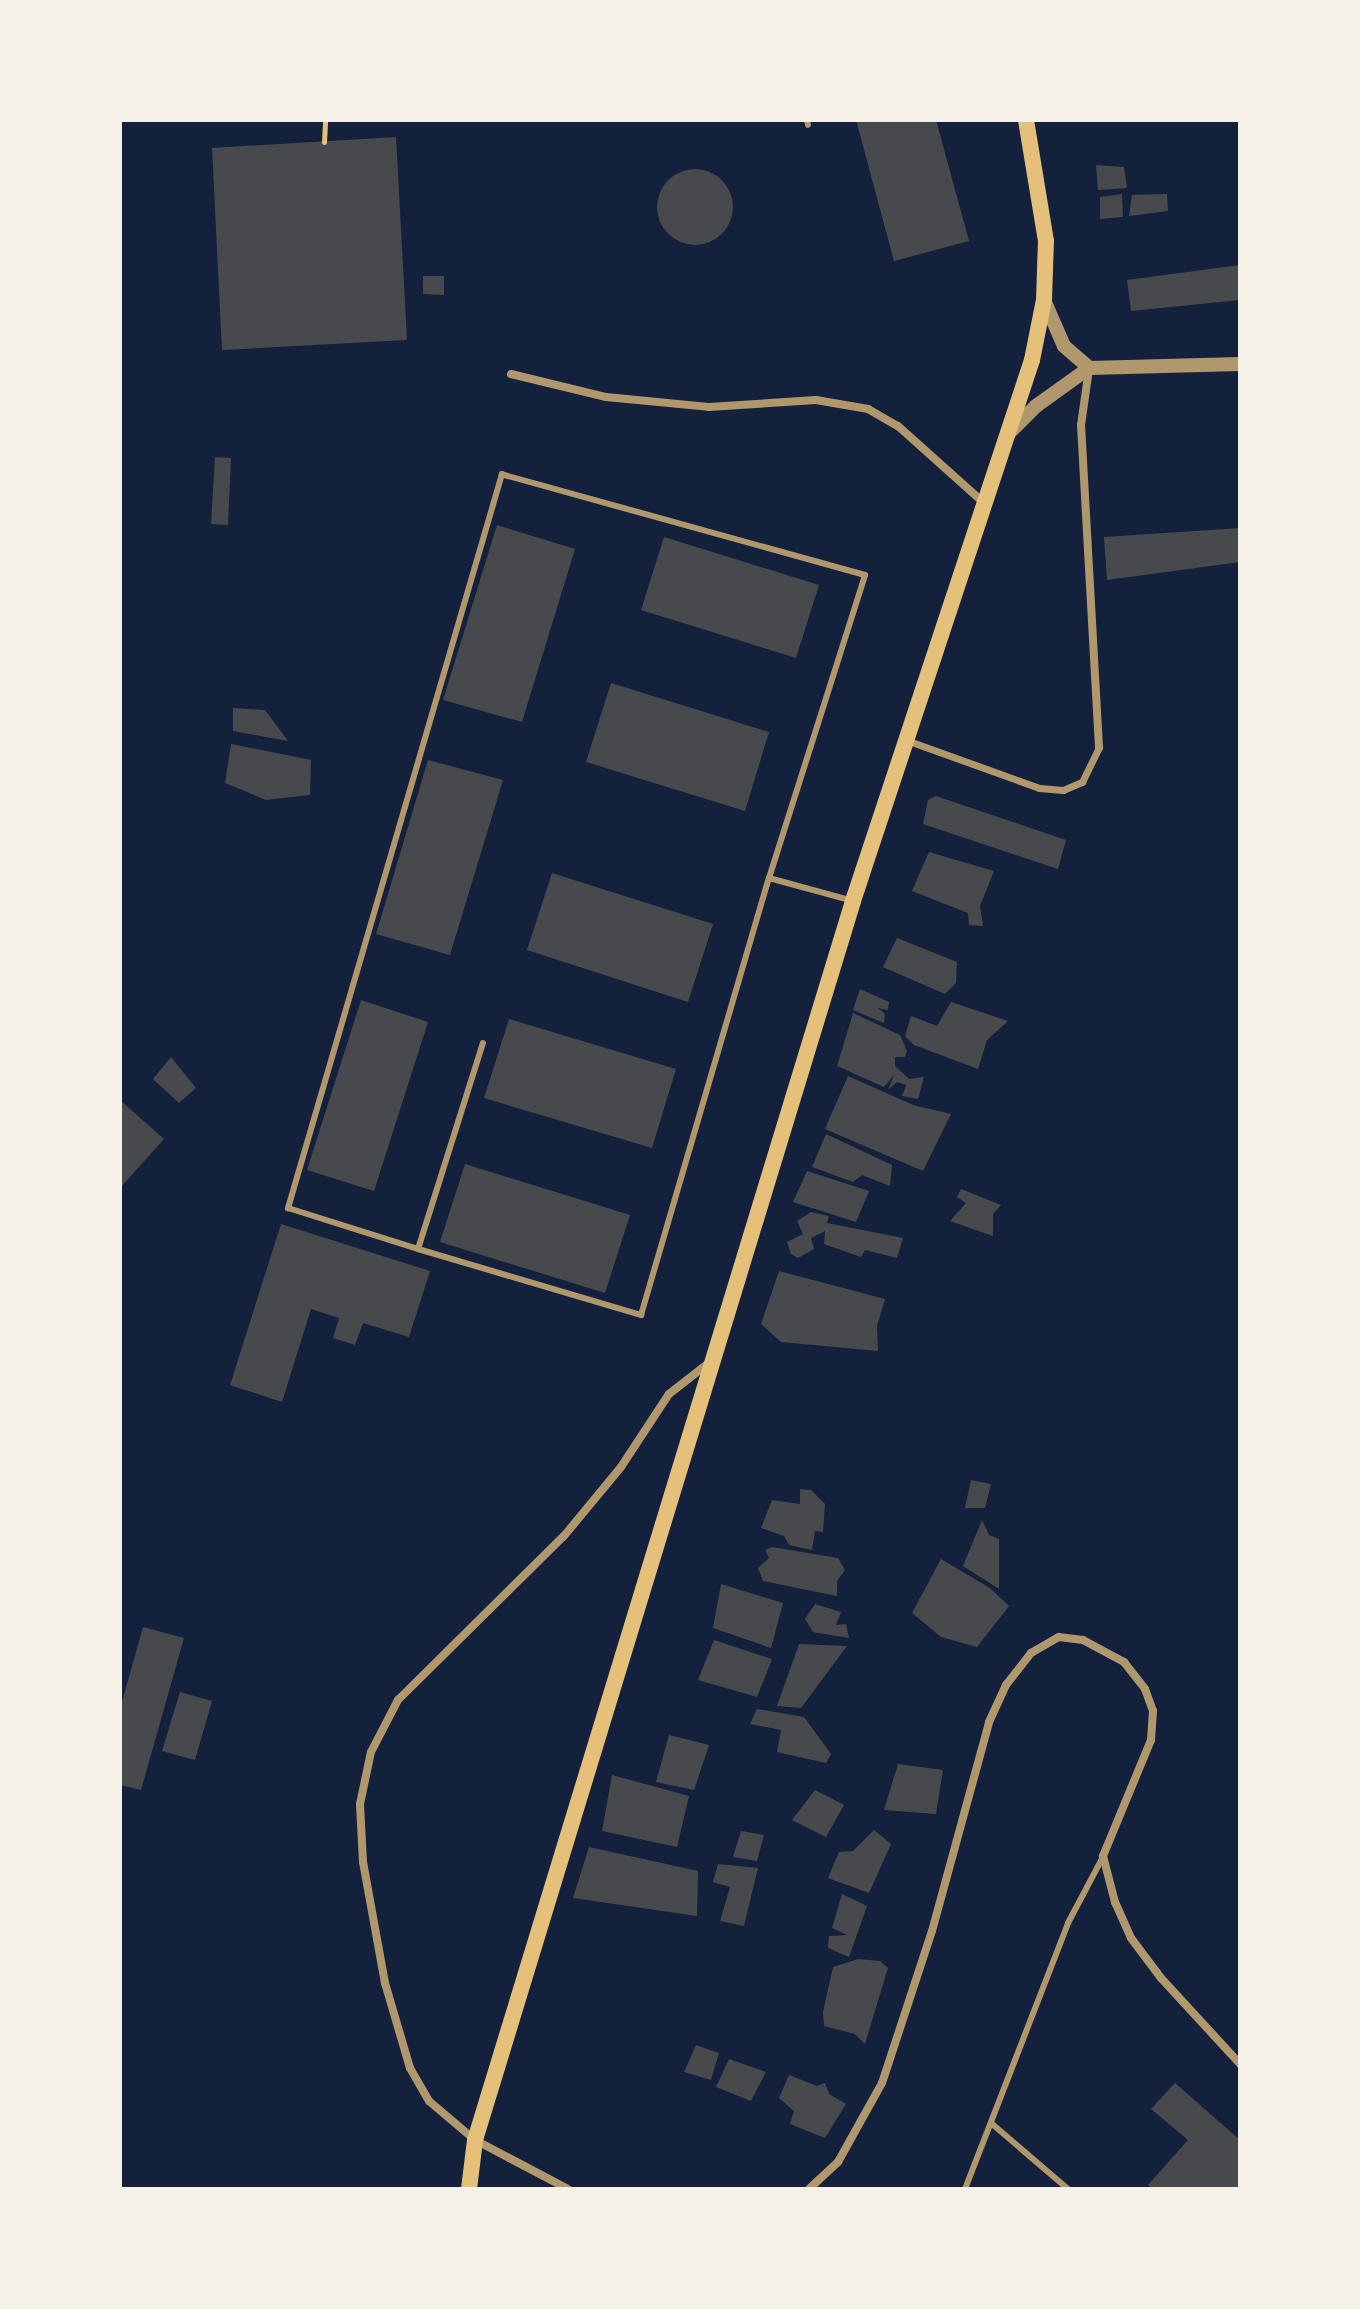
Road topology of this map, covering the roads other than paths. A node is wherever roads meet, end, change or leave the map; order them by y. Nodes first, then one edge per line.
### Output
1 (1026, 120) edge
2 (1044, 300) junction
3 (1240, 364) edge
4 (1089, 368) junction
5 (511, 374) dead end
6 (1007, 436) junction
7 (985, 504) junction
8 (906, 740) junction
9 (1099, 747) joint
10 (769, 878) junction
11 (853, 901) junction
12 (483, 1043) dead end
13 (418, 1249) junction
14 (714, 1359) junction
15 (1103, 1856) junction
16 (1240, 2064) edge
17 (991, 2123) junction
18 (475, 2140) junction
19 (469, 2189) edge
20 (568, 2189) edge
21 (809, 2189) edge
22 (965, 2189) edge
23 (1068, 2189) edge

1 - 2 main road
2 - 4 street
2 - 6 main road
3 - 4 street
4 - 6 street
4 - 9 street
5 - 7 street
6 - 7 main road
7 - 8 main road
8 - 9 street
8 - 11 main road
10 - 11 lane
10 - 13 lane
10 - 13 lane
11 - 14 main road
12 - 13 lane
14 - 18 main road
14 - 18 street
15 - 16 street
15 - 17 lane
15 - 21 street
17 - 22 lane
17 - 23 lane
18 - 19 main road
18 - 20 street

